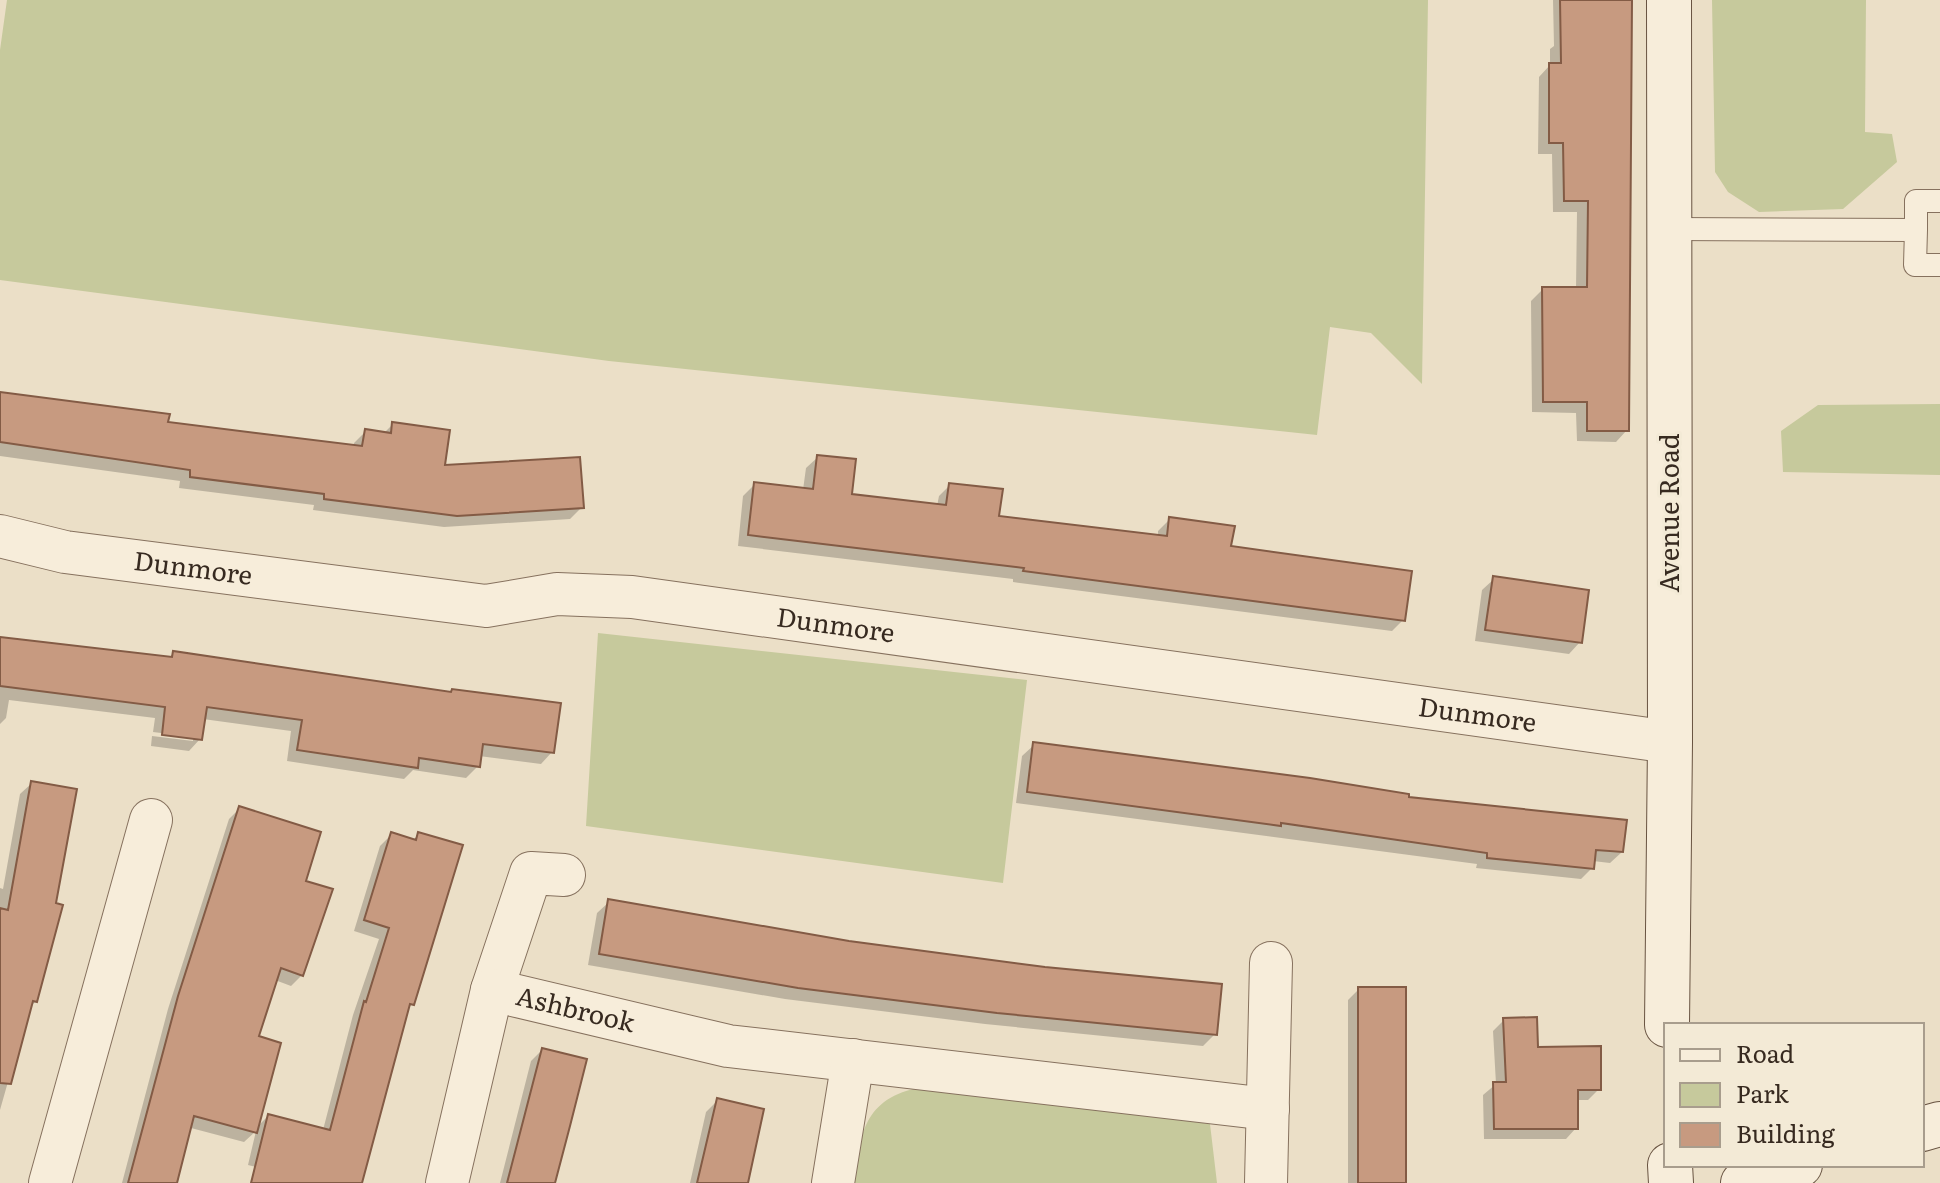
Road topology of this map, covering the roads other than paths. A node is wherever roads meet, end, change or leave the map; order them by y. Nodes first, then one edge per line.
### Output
1 (1669, 0) edge
2 (1940, 201) edge
3 (1670, 229) junction
4 (1916, 230) junction
5 (1940, 265) edge
6 (0, 536) edge
7 (1670, 742) junction
8 (151, 820) dead end
9 (564, 875) dead end
10 (1271, 963) dead end
11 (492, 990) junction
12 (1667, 1023) edge
13 (853, 1060) junction
14 (1268, 1109) junction
15 (1794, 1167) edge
16 (50, 1183) edge
17 (447, 1183) edge
18 (833, 1183) edge
19 (1266, 1183) edge
20 (1743, 1183) edge

1 - 3 street, Avenue Road
2 - 4 lane
3 - 4 lane
3 - 7 street, Avenue Road
4 - 5 lane
6 - 7 street, Dunmore
7 - 12 street, Avenue Road
8 - 16 street
9 - 11 street
10 - 14 street
11 - 13 street, Ashbrook
11 - 17 street, Ashbrook
13 - 14 street, Ashbrook
13 - 18 street
14 - 19 street
15 - 20 street

